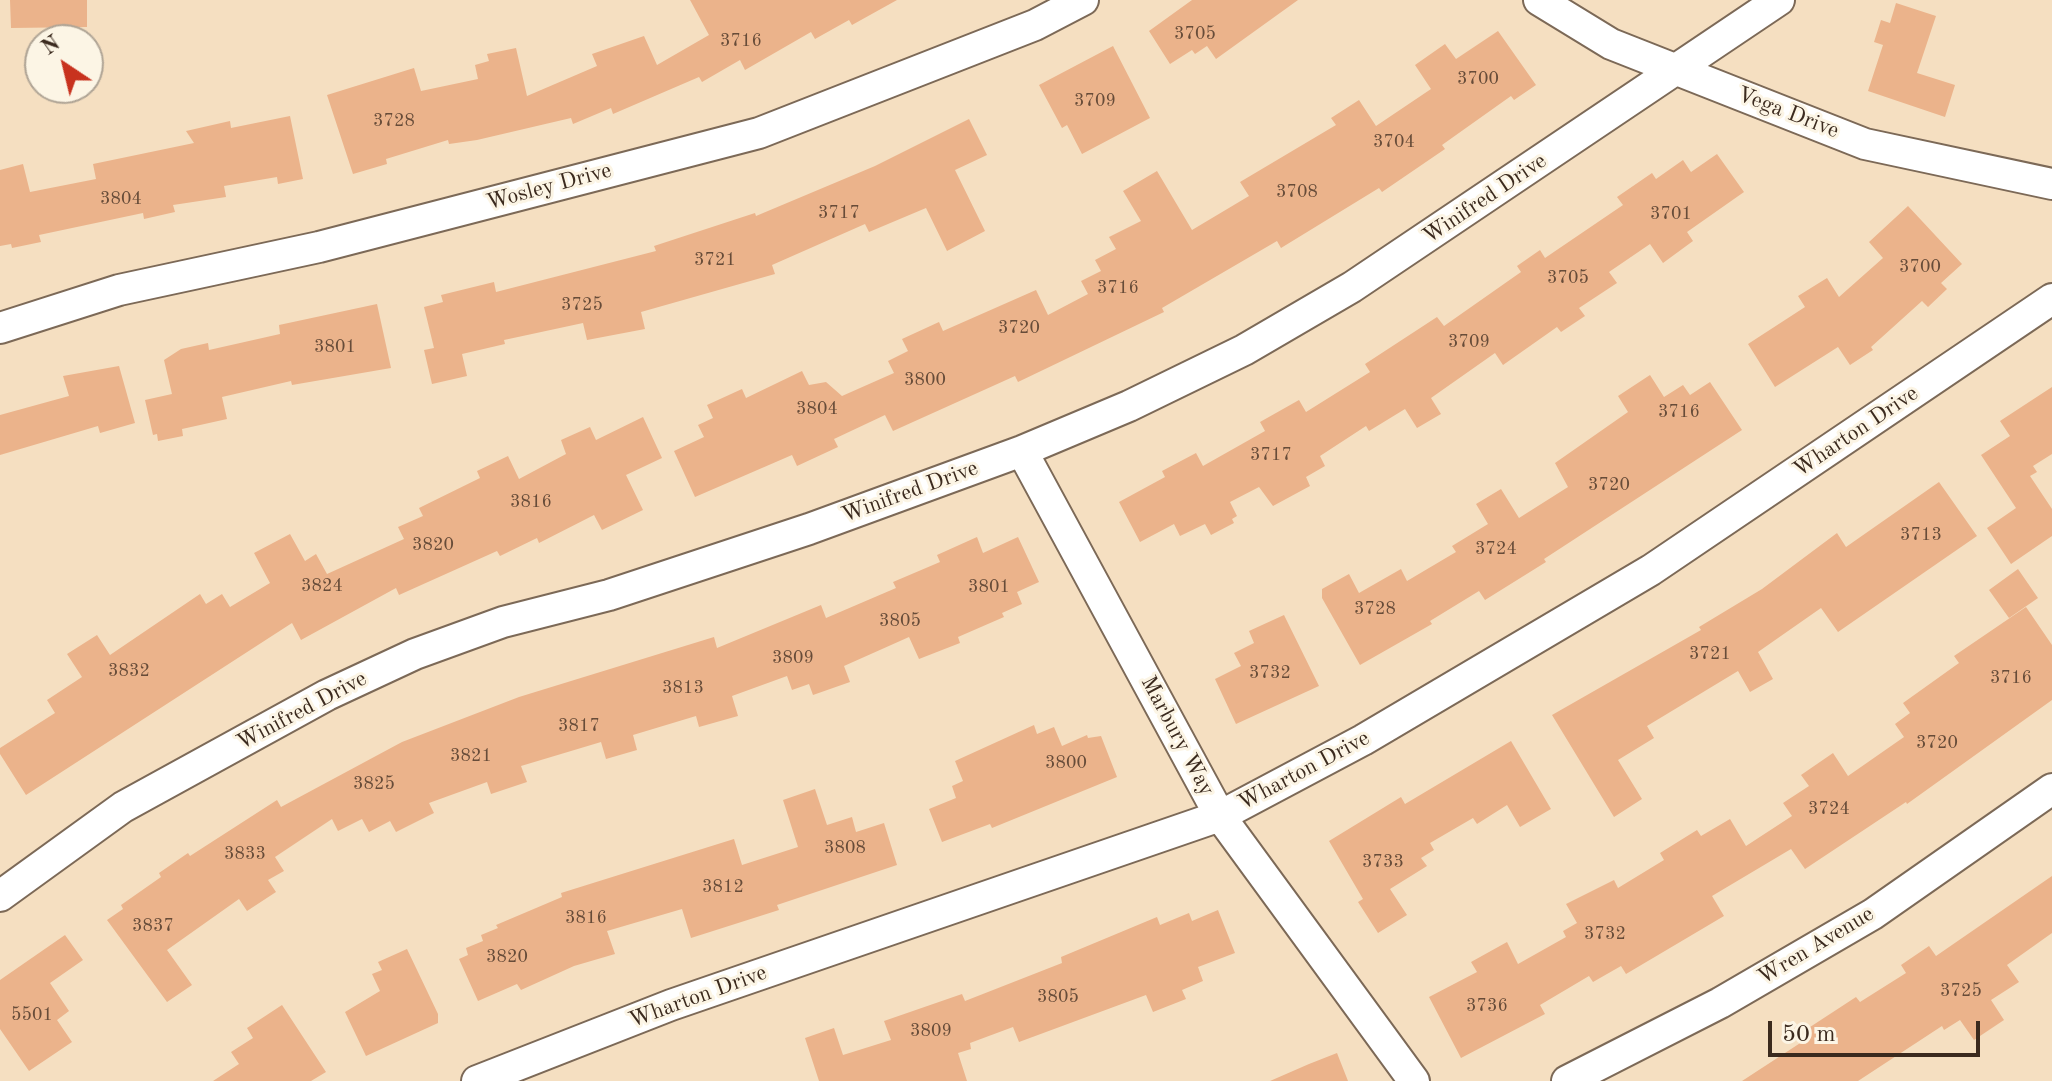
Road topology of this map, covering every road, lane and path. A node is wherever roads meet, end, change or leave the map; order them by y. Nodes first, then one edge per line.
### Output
1 (1083, 0) edge
2 (1539, 0) edge
3 (1779, 0) edge
4 (1678, 71) junction
5 (2052, 184) edge
6 (2052, 299) edge
7 (0, 328) edge
8 (1022, 451) junction
9 (2052, 789) edge
10 (1220, 816) junction
11 (0, 896) edge
12 (477, 1081) edge
13 (1414, 1081) edge
14 (1567, 1081) edge

1 - 7 street, Wosley Drive
2 - 4 street, Vega Drive
3 - 4 street, Winifred Drive
4 - 5 street, Vega Drive
4 - 8 street, Winifred Drive
6 - 10 street, Wharton Drive
8 - 10 street, Marbury Way
8 - 11 street, Winifred Drive
9 - 14 street, Wren Avenue
10 - 12 street, Wharton Drive
10 - 13 street, Marbury Way

